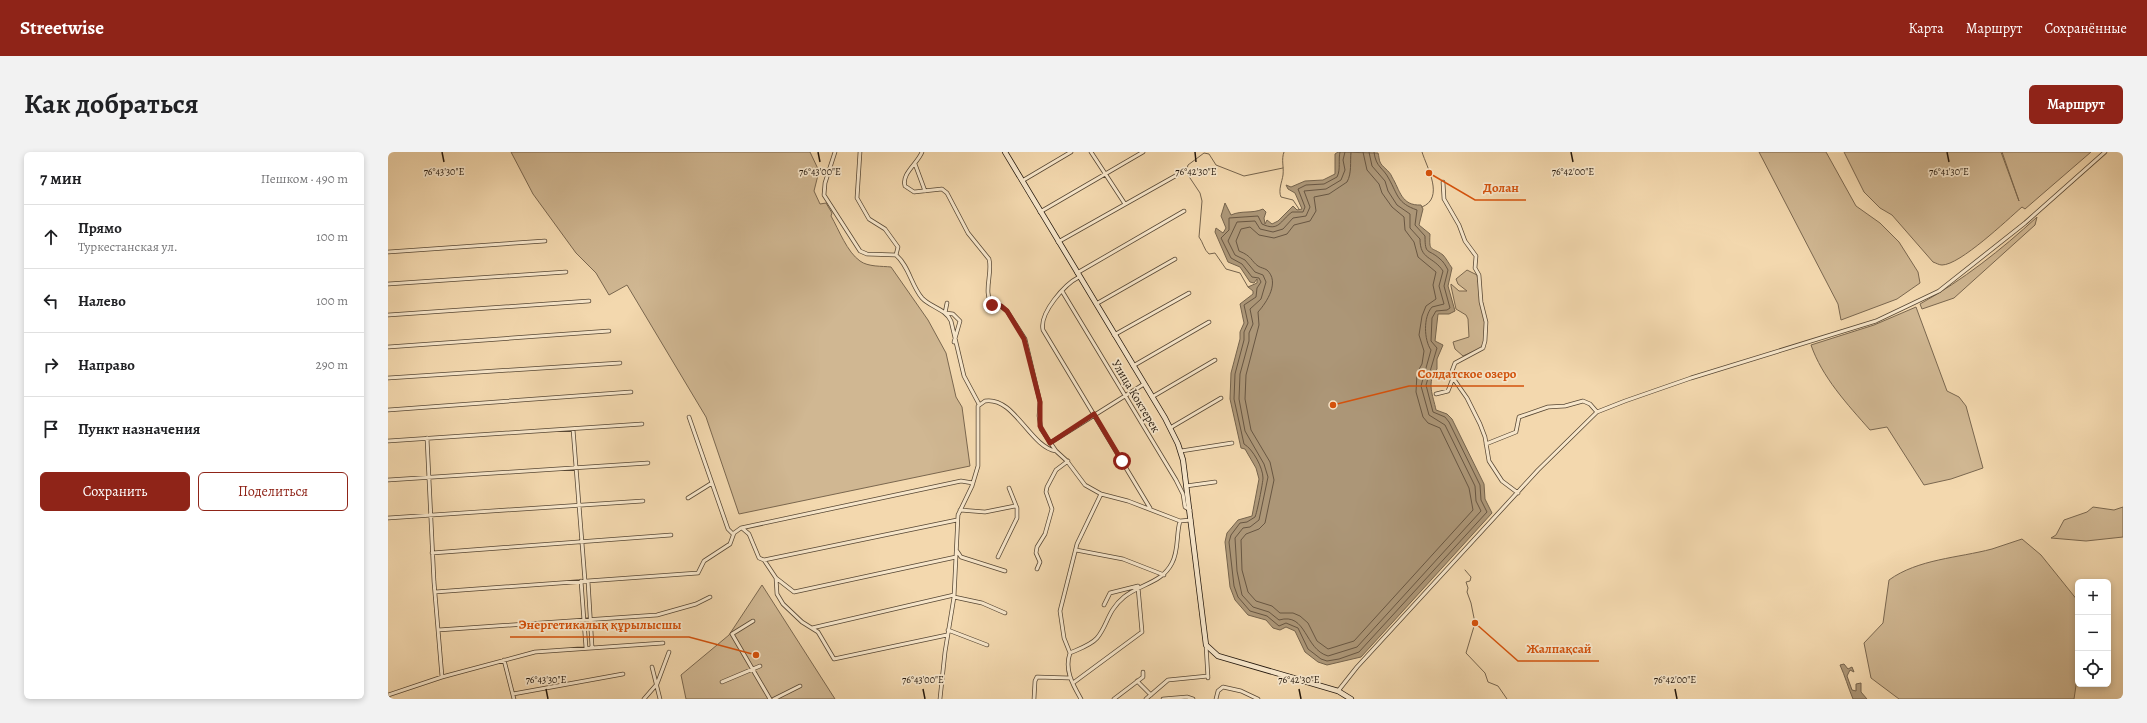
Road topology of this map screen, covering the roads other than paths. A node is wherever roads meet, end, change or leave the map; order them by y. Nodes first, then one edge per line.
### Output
1 (835, 152) edge
2 (860, 152) edge
3 (922, 152) edge
4 (1005, 152) edge
5 (1071, 152) edge
6 (1090, 152) edge
7 (1143, 152) edge
8 (2105, 152) edge
9 (915, 164) junction
10 (1105, 174) junction
11 (1177, 175) dead end
12 (1022, 181) junction
13 (1443, 182) dead end
14 (924, 192) junction
15 (1124, 204) junction
16 (1184, 211) dead end
17 (1040, 212) junction
18 (546, 241) dead end
19 (1058, 242) junction
20 (388, 252) edge
21 (896, 255) junction
22 (1175, 259) dead end
23 (566, 272) dead end
24 (1078, 275) junction
25 (388, 284) edge
26 (1062, 291) junction
27 (1189, 293) dead end
28 (589, 301) dead end
29 (947, 303) dead end
30 (1096, 304) junction
31 (945, 313) junction
32 (388, 315) edge
33 (1209, 322) dead end
34 (609, 331) dead end
35 (1114, 335) junction
36 (954, 342) junction
37 (388, 347) edge
38 (1214, 360) dead end
39 (620, 363) dead end
40 (1133, 366) junction
41 (388, 378) edge
42 (1453, 378) junction
43 (1144, 384) junction
44 (631, 392) dead end
45 (1436, 394) dead end
46 (1125, 396) junction
47 (1152, 397) junction
48 (1221, 398) dead end
49 (979, 404) junction
50 (388, 410) edge
51 (1597, 412) junction
52 (1094, 414) junction
53 (689, 417) dead end
54 (642, 424) dead end
55 (1170, 428) junction
56 (573, 429) junction
57 (427, 438) junction
58 (388, 441) edge
59 (1050, 443) junction
60 (1232, 443) dead end
61 (1486, 444) junction
62 (1056, 451) junction
63 (1181, 451) junction
64 (1068, 461) junction
65 (648, 462) dead end
66 (576, 468) junction
67 (429, 478) junction
68 (388, 480) edge
69 (973, 482) junction
70 (1215, 482) dead end
71 (712, 483) junction
72 (1186, 486) junction
73 (1009, 488) dead end
74 (1518, 493) junction
75 (1101, 494) junction
76 (688, 498) dead end
77 (643, 501) dead end
78 (579, 505) junction
79 (1015, 506) junction
80 (1150, 508) junction
81 (960, 510) junction
82 (1190, 510) junction
83 (431, 515) junction
84 (388, 518) edge
85 (957, 520) junction
86 (1191, 520) junction
87 (1180, 521) junction
88 (742, 528) junction
89 (733, 534) junction
90 (671, 535) dead end
91 (582, 541) junction
92 (957, 550) junction
93 (1076, 550) junction
94 (432, 552) junction
95 (956, 557) junction
96 (998, 557) dead end
97 (764, 560) junction
98 (1037, 569) dead end
99 (1005, 572) dead end
100 (1164, 575) junction
101 (776, 578) junction
102 (585, 581) junction
103 (1140, 586) junction
104 (435, 592) junction
105 (954, 596) junction
106 (710, 597) dead end
107 (1104, 605) dead end
108 (1005, 613) dead end
109 (584, 620) junction
110 (590, 620) junction
111 (753, 622) dead end
112 (812, 628) junction
113 (438, 630) junction
114 (948, 630) junction
115 (947, 635) junction
116 (663, 642) dead end
117 (987, 645) dead end
118 (592, 647) junction
119 (586, 648) junction
120 (1205, 648) junction
121 (669, 652) dead end
122 (1199, 652) dead end
123 (1070, 653) junction
124 (504, 660) junction
125 (760, 666) dead end
126 (652, 667) dead end
127 (753, 669) junction
128 (1143, 672) dead end
129 (623, 674) dead end
130 (442, 677) junction
131 (1070, 678) junction
132 (1137, 681) junction
133 (722, 682) dead end
134 (1073, 683) junction
135 (657, 684) junction
136 (800, 686) dead end
137 (1338, 691) junction
138 (513, 694) junction
139 (1120, 694) junction
140 (388, 695) edge
141 (1151, 695) junction
142 (659, 698) edge
143 (514, 699) edge
144 (644, 699) edge
145 (770, 699) edge
146 (774, 699) edge
147 (940, 699) edge
148 (1034, 699) edge
149 (1081, 699) edge
150 (1114, 699) edge
151 (1121, 699) edge
152 (1146, 699) edge
153 (1163, 699) edge
154 (1193, 699) edge
155 (1216, 699) edge
156 (1258, 699) edge
157 (1351, 699) edge

1 - 21 street
2 - 21 street
3 - 9 street
4 - 12 main road
5 - 12 street
6 - 10 street
7 - 10 street
8 - 51 street
9 - 14 street
9 - 14 street
10 - 15 street
10 - 17 street
11 - 15 street
12 - 17 main road
13 - 42 street
14 - 59 street
15 - 19 street
16 - 24 street
17 - 19 main road
18 - 20 street
19 - 24 main road
21 - 31 street
22 - 30 street
23 - 25 street
24 - 26 street
24 - 30 main road
26 - 46 street, Улица Коктерек
26 - 52 street
27 - 35 street
28 - 32 street
29 - 31 street
30 - 35 main road
31 - 36 street
31 - 36 street
33 - 40 street
34 - 37 street
35 - 40 main road
36 - 49 street
38 - 47 street
39 - 41 street
40 - 43 main road
42 - 45 street
42 - 61 street
43 - 46 street
43 - 47 main road
44 - 50 street
46 - 52 street
46 - 82 street, Улица Коктерек
47 - 55 main road
48 - 55 street
49 - 62 street
49 - 69 street
51 - 61 street
51 - 74 street
52 - 59 street
52 - 80 street
53 - 71 street
54 - 56 street
55 - 63 main road
56 - 57 street
56 - 66 street
57 - 58 street
57 - 67 street
59 - 62 street
60 - 63 street
61 - 74 street
62 - 64 street
63 - 72 main road
64 - 75 street
64 - 98 street
65 - 66 street
66 - 67 street
66 - 78 street
67 - 68 street
67 - 83 street
69 - 81 street
69 - 88 street
70 - 72 street
71 - 76 street
71 - 89 street
72 - 82 main road
73 - 79 street
74 - 137 street
75 - 80 street
75 - 93 street
77 - 78 street
78 - 83 street
78 - 91 street
79 - 81 street
79 - 96 street
80 - 87 street
81 - 85 street
82 - 86 main road
83 - 84 street
83 - 94 street
85 - 92 street
85 - 97 street
86 - 87 street
86 - 120 main road
87 - 100 street
88 - 89 street
88 - 97 street
89 - 102 street
90 - 91 street
91 - 94 street
91 - 102 street
92 - 95 street
92 - 99 street
93 - 100 street
93 - 123 street
94 - 104 street
95 - 101 street
95 - 105 street
97 - 101 street
100 - 103 street
101 - 112 street
102 - 104 street
102 - 109 street
102 - 110 street
103 - 107 street
103 - 123 street
103 - 134 street
104 - 113 street
105 - 108 street
105 - 112 street
105 - 114 street
106 - 110 street
109 - 110 street
109 - 113 street
109 - 119 street
110 - 118 street
111 - 127 street
112 - 115 street
113 - 130 street
114 - 115 street
114 - 117 street
115 - 147 street
116 - 118 street
118 - 119 street
119 - 124 street
120 - 122 street
120 - 137 main road
120 - 141 street
121 - 135 street
123 - 131 street
124 - 130 street
124 - 138 street
125 - 127 street
126 - 135 street
127 - 133 street
127 - 145 street
128 - 132 street
129 - 138 street
130 - 140 street
131 - 134 street
131 - 148 street
132 - 139 street
132 - 141 street
134 - 149 street
135 - 142 street
135 - 144 street
136 - 146 street
137 - 157 main road
138 - 143 street
139 - 150 street
139 - 151 street
141 - 152 street
153 - 154 street
155 - 156 street

